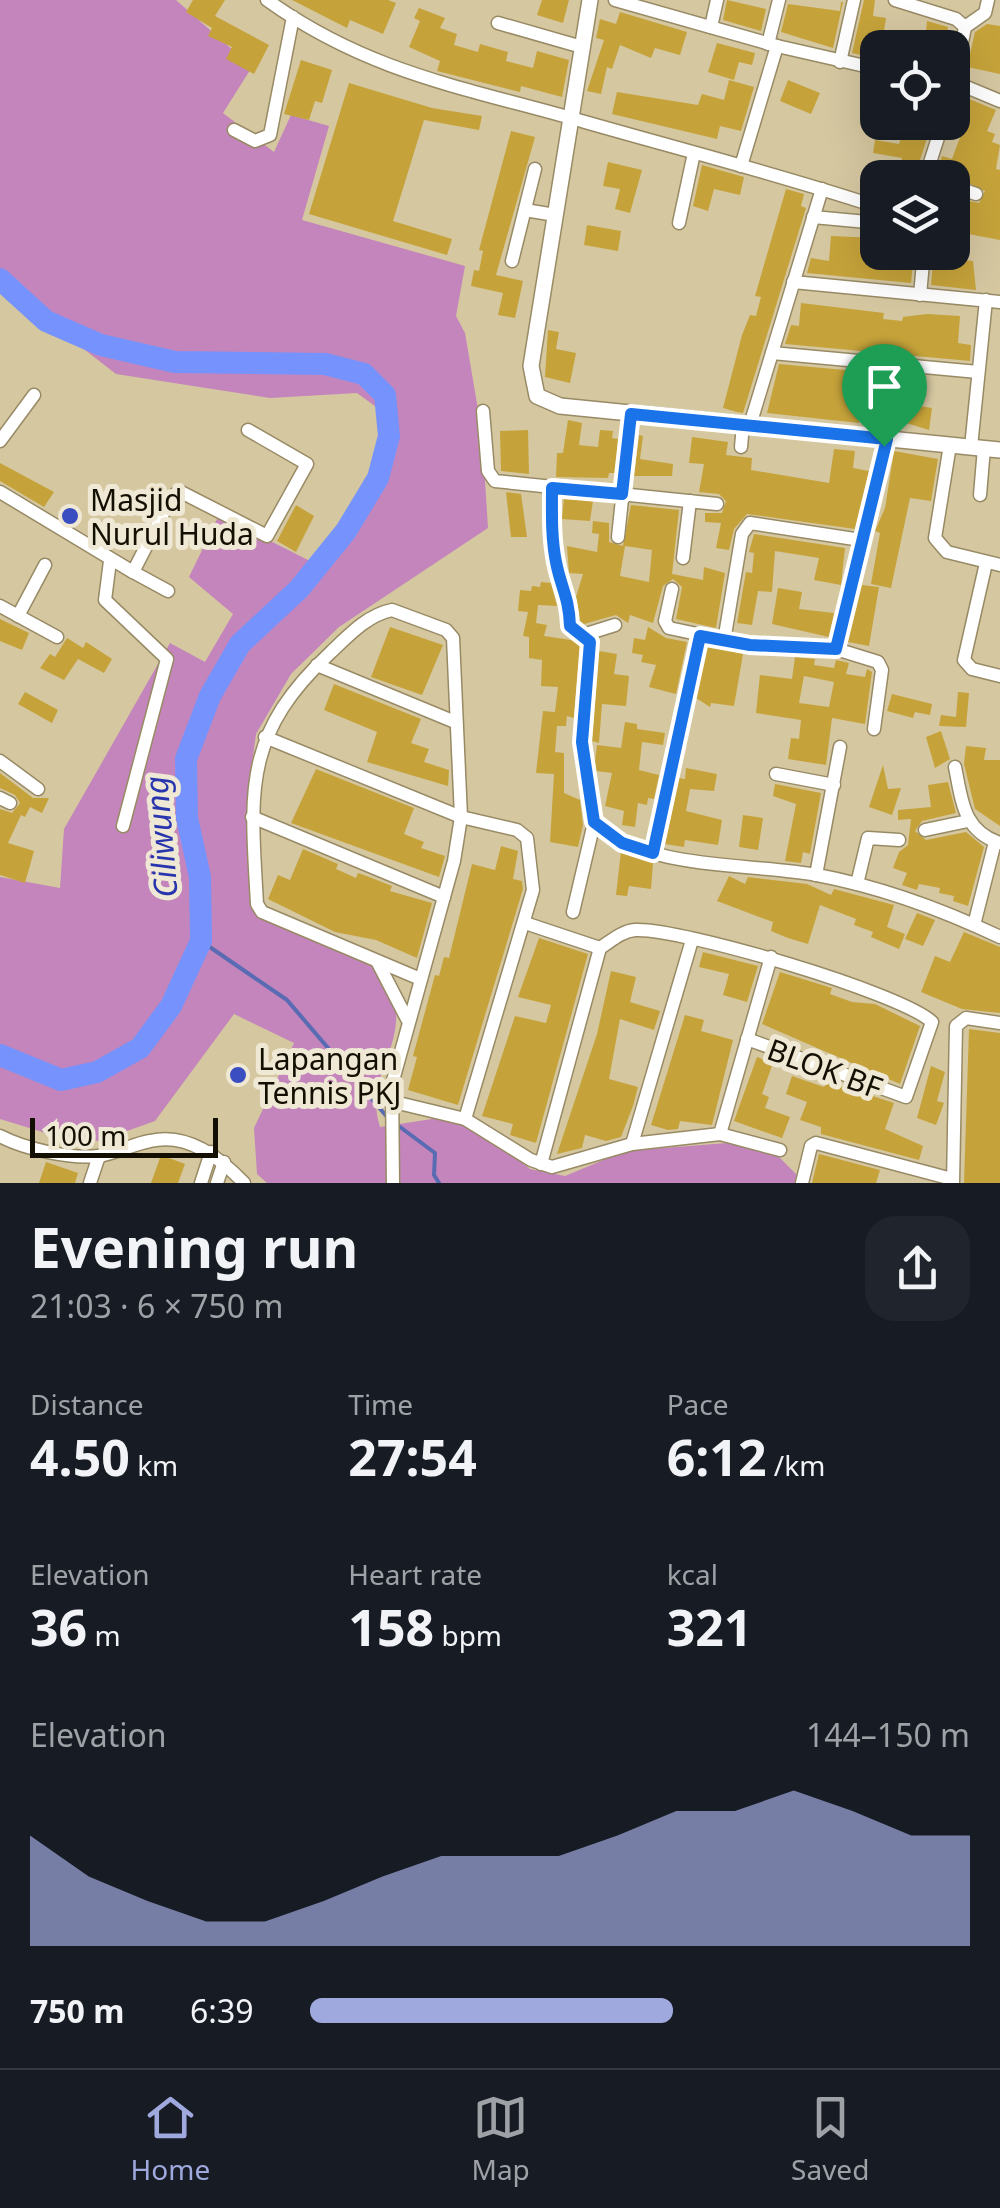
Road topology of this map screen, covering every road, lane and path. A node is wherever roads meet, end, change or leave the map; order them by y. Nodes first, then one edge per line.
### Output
1 (267, 0) edge
2 (590, 0) edge
3 (614, 0) edge
4 (718, 0) edge
5 (779, 0) edge
6 (854, 0) edge
7 (895, 0) edge
8 (988, 0) edge
9 (293, 17) junction
10 (498, 23) dead end
11 (712, 27) junction
12 (966, 27) junction
13 (965, 30) edge
14 (773, 45) junction
15 (582, 47) junction
16 (840, 62) junction
17 (860, 65) edge
18 (970, 91) edge
19 (1000, 101) edge
20 (571, 119) junction
21 (234, 130) dead end
22 (694, 153) junction
23 (742, 166) junction
24 (535, 170) dead end
25 (822, 189) junction
26 (970, 192) edge
27 (976, 194) dead end
28 (860, 202) edge
29 (525, 210) junction
30 (555, 215) junction
31 (813, 217) junction
32 (860, 221) edge
33 (679, 223) dead end
34 (512, 261) dead end
35 (922, 270) edge
36 (794, 282) junction
37 (920, 295) junction
38 (993, 301) edge
39 (772, 352) junction
40 (978, 372) junction
41 (34, 395) dead end
42 (483, 410) dead end
43 (631, 414) junction
44 (746, 425) junction
45 (248, 430) dead end
46 (887, 439) junction
47 (0, 442) edge
48 (950, 445) junction
49 (742, 447) dead end
50 (985, 448) edge
51 (552, 488) junction
52 (0, 492) edge
53 (622, 494) junction
54 (980, 494) dead end
55 (690, 501) junction
56 (717, 504) dead end
57 (618, 537) dead end
58 (861, 540) junction
59 (683, 558) dead end
60 (110, 561) junction
61 (993, 564) edge
62 (45, 565) dead end
63 (133, 572) junction
64 (672, 589) dead end
65 (168, 591) dead end
66 (0, 606) edge
67 (18, 616) junction
68 (615, 626) dead end
69 (583, 635) junction
70 (700, 636) junction
71 (57, 637) dead end
72 (724, 641) junction
73 (836, 649) junction
74 (316, 665) junction
75 (1000, 676) edge
76 (455, 722) junction
77 (874, 729) dead end
78 (266, 737) junction
79 (840, 748) dead end
80 (0, 761) edge
81 (955, 768) dead end
82 (776, 774) dead end
83 (834, 786) junction
84 (38, 789) dead end
85 (252, 816) junction
86 (461, 817) junction
87 (968, 821) junction
88 (594, 822) junction
89 (123, 826) dead end
90 (925, 830) dead end
91 (900, 840) dead end
92 (998, 842) edge
93 (653, 853) junction
94 (816, 875) junction
95 (856, 884) junction
96 (444, 897) junction
97 (573, 912) dead end
98 (525, 922) junction
99 (974, 925) junction
100 (1000, 937) edge
101 (692, 940) junction
102 (600, 948) junction
103 (771, 958) junction
104 (378, 963) junction
105 (418, 978) junction
106 (408, 1022) junction
107 (1000, 1023) edge
108 (747, 1040) junction
109 (390, 1108) junction
110 (465, 1119) junction
111 (720, 1134) junction
112 (1, 1142) edge
113 (632, 1144) junction
114 (780, 1150) dead end
115 (211, 1152) junction
116 (99, 1156) junction
117 (224, 1162) junction
118 (541, 1164) junction
119 (952, 1181) edge
120 (90, 1183) edge
121 (200, 1183) edge
122 (217, 1183) edge
123 (244, 1183) edge
124 (393, 1183) edge
125 (802, 1183) edge

1 - 9 street
2 - 15 main road
3 - 11 street
4 - 11 street
5 - 14 street
6 - 16 street
7 - 12 street
8 - 12 street
9 - 20 street
9 - 21 street
10 - 15 street
11 - 14 street
12 - 13 street
14 - 16 street
14 - 23 street
15 - 20 main road
16 - 17 street
18 - 19 street
20 - 22 street
20 - 30 main road
22 - 23 street
22 - 33 street
23 - 25 street
24 - 29 street
25 - 28 street
25 - 31 street
26 - 27 street
29 - 30 street
29 - 34 street
30 - 43 main road
31 - 32 street
31 - 36 street
35 - 37 street
36 - 37 street
36 - 39 street
37 - 38 street
38 - 40 street
39 - 40 street
39 - 44 street
40 - 50 street
41 - 47 street
42 - 51 street
43 - 44 main road
43 - 53 street
44 - 46 main road
44 - 49 street
45 - 63 street
46 - 48 main road
46 - 58 street
48 - 50 main road
48 - 61 street
50 - 54 street
51 - 53 street
51 - 69 street
52 - 60 street
53 - 55 street
53 - 57 street
55 - 56 street
55 - 59 street
58 - 72 street
58 - 73 street
60 - 63 street
60 - 89 street
61 - 75 street
62 - 67 street
63 - 65 street
64 - 70 street
66 - 67 street
67 - 71 street
68 - 69 street
69 - 88 street
70 - 72 street
70 - 93 street
72 - 73 street
73 - 77 street
74 - 76 street
74 - 76 street
74 - 78 street
76 - 86 street
78 - 85 street
78 - 86 street
79 - 83 street
80 - 84 street
81 - 87 street
82 - 83 street
83 - 94 street
85 - 96 street
85 - 104 street
86 - 96 street
86 - 98 street
87 - 90 street
87 - 92 street
88 - 93 street
88 - 97 street
91 - 95 street
92 - 99 street
93 - 94 street
94 - 95 street
95 - 99 street
96 - 105 street
98 - 102 street
98 - 110 street
99 - 100 street
101 - 102 street
101 - 103 street
101 - 113 street
102 - 118 street
103 - 108 street
103 - 108 street, BLOK BF
104 - 105 street
104 - 106 street
105 - 106 street
106 - 109 street
107 - 119 street
108 - 111 street
109 - 110 street
109 - 124 street
110 - 118 street
111 - 113 street
111 - 114 street
112 - 116 street
113 - 118 street
115 - 116 street
115 - 117 street
115 - 121 street
116 - 120 street
117 - 122 street
117 - 123 street
119 - 125 street

